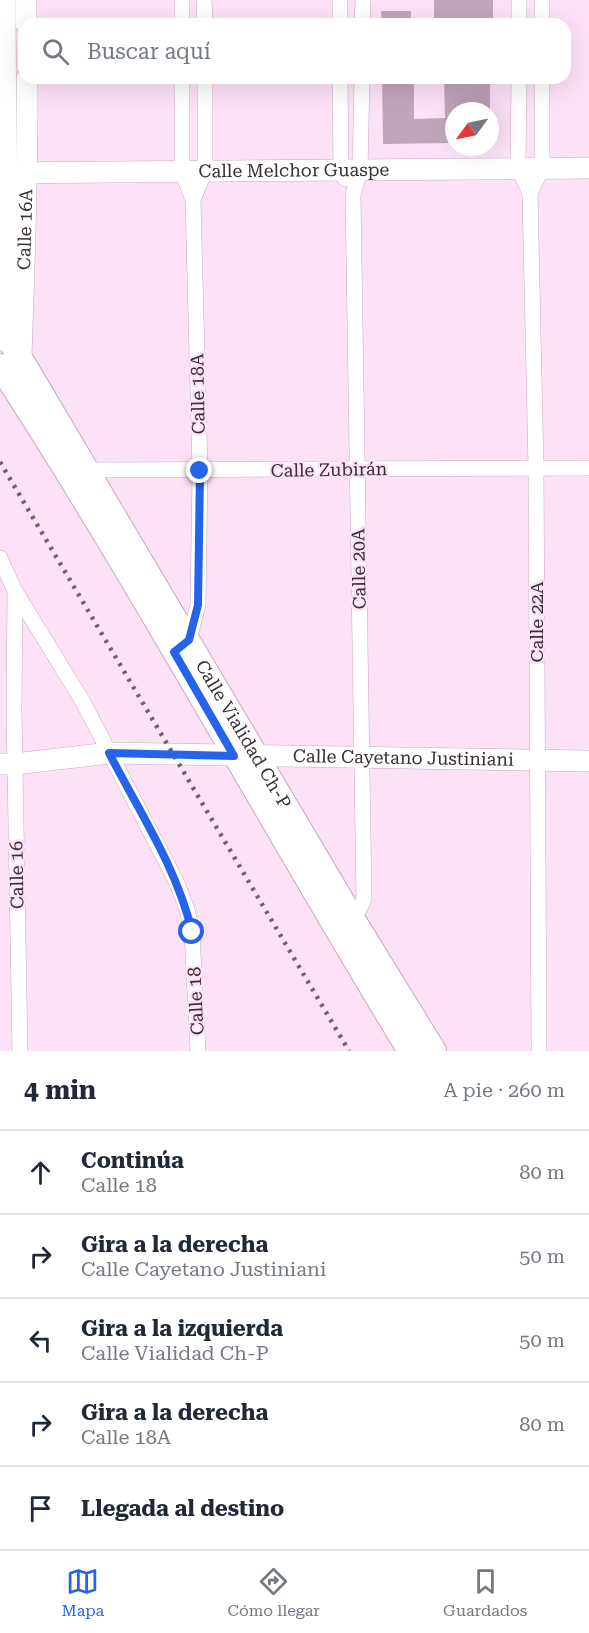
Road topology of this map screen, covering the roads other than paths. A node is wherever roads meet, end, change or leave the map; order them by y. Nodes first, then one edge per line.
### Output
1 (5, 0) edge
2 (26, 0) edge
3 (182, 0) edge
4 (204, 0) edge
5 (340, 0) edge
6 (363, 0) edge
7 (519, 0) edge
8 (542, 0) edge
9 (26, 18) edge
10 (182, 18) edge
11 (204, 18) edge
12 (340, 18) edge
13 (362, 18) edge
14 (519, 18) edge
15 (542, 18) edge
16 (27, 84) edge
17 (182, 84) edge
18 (205, 84) edge
19 (341, 84) edge
20 (361, 84) edge
21 (519, 84) edge
22 (542, 84) edge
23 (518, 168) junction
24 (589, 168) edge
25 (350, 169) junction
26 (542, 169) junction
27 (182, 171) junction
28 (206, 171) junction
29 (3, 173) edge
30 (28, 174) junction
31 (530, 193) junction
32 (193, 200) junction
33 (2, 334) edge
34 (8, 366) edge
35 (536, 468) junction
36 (589, 468) edge
37 (357, 469) junction
38 (200, 471) junction
39 (79, 473) junction
40 (0, 558) edge
41 (15, 591) junction
42 (182, 646) junction
43 (109, 753) junction
44 (246, 756) junction
45 (363, 759) junction
46 (538, 761) junction
47 (589, 761) edge
48 (7, 764) edge
49 (346, 926) junction
50 (20, 1051) edge
51 (198, 1051) edge
52 (410, 1051) edge
53 (434, 1051) edge
54 (539, 1051) edge

1 - 29 main road, Calle 16A
2 - 9 main road
3 - 10 street
4 - 11 street
5 - 12 street
6 - 13 street
7 - 14 street
8 - 15 street
16 - 30 main road, Calle 16A
17 - 27 street, Calle 18A
18 - 28 street, Calle 18A
19 - 25 street, Calle 20A
20 - 25 street, Calle 20A
21 - 23 street, Calle 22A
22 - 26 street, Calle 22A
23 - 25 main road, Calle Melchor Guaspe
23 - 26 main road, Calle Melchor Guaspe
23 - 31 street, Calle 22A
24 - 26 main road, Calle Melchor Guaspe
25 - 28 main road, Calle Melchor Guaspe
25 - 37 street, Calle 20A
26 - 31 street, Calle 22A
27 - 28 main road, Calle Melchor Guaspe
27 - 30 main road, Calle Melchor Guaspe
27 - 32 street, Calle 18A
28 - 32 street, Calle 18A
29 - 30 main road, Calle Melchor Guaspe
29 - 33 main road, Calle 16A
30 - 34 main road, Calle 16A
31 - 35 street, Calle 22A
32 - 38 street, Calle 18A
33 - 34 main road, Calle Vialidad Ch-P
34 - 39 main road, Calle Vialidad Ch-P
35 - 36 street, Calle Zubirán
35 - 37 street, Calle Zubirán
35 - 46 street, Calle 22A
37 - 38 street, Calle Zubirán
37 - 45 street, Calle 20A
38 - 39 street, Calle Zubirán
38 - 42 street, Calle 18A
39 - 42 main road, Calle Vialidad Ch-P
40 - 41 street, Calle 16
41 - 43 street, Calle 18
41 - 48 street, Calle 16
42 - 44 main road, Calle Vialidad Ch-P
43 - 44 main road, Calle Cayetano Justiniani
43 - 48 main road, Calle Cayetano Justiniani
43 - 51 street, Calle 18
44 - 45 main road, Calle Cayetano Justiniani
44 - 49 main road, Calle Vialidad Ch-P
45 - 46 main road, Calle Cayetano Justiniani
45 - 49 street, Calle 20A
46 - 47 main road, Calle Cayetano Justiniani
46 - 54 street, Calle 22A
48 - 50 street, Calle 16
49 - 52 main road, Calle Vialidad Ch-P
49 - 53 main road, Calle Vialidad Ch-P

